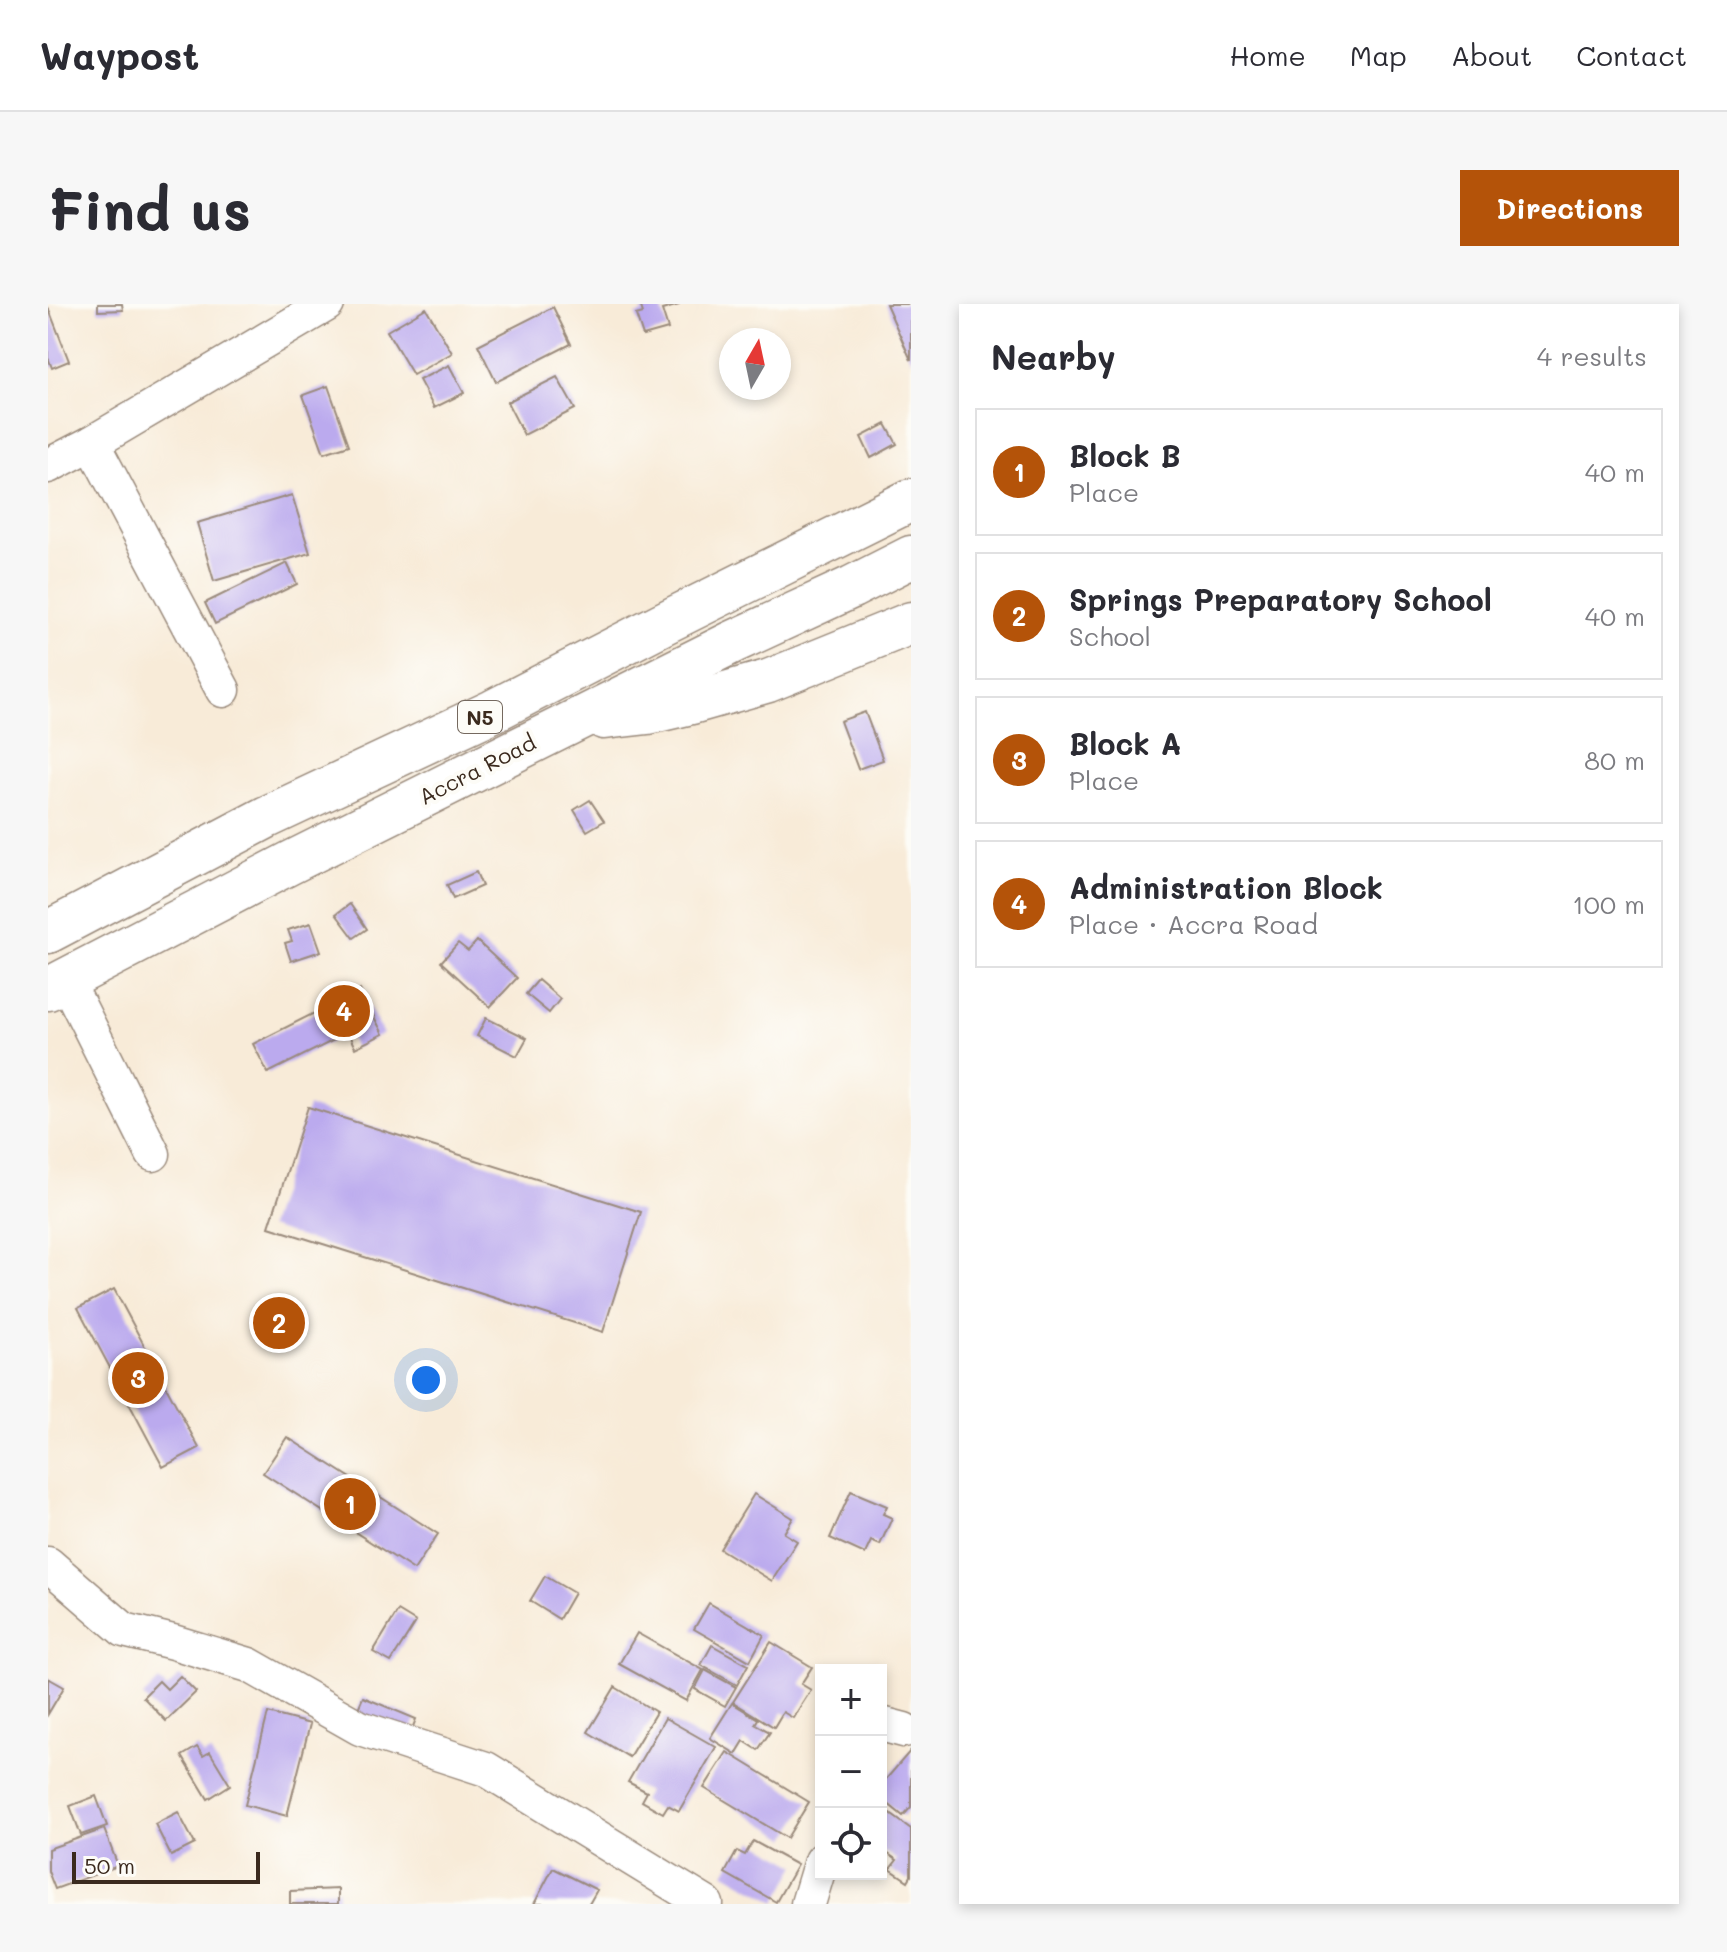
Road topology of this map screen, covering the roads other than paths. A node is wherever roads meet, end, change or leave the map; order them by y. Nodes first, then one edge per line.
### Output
1 (327, 304) edge
2 (92, 443) junction
3 (48, 466) edge
4 (911, 500) edge
5 (911, 557) edge
6 (911, 623) edge
7 (662, 624) junction
8 (733, 642) junction
9 (841, 650) junction
10 (223, 690) dead end
11 (571, 722) junction
12 (48, 932) edge
13 (57, 985) edge
14 (153, 1154) dead end
15 (48, 1564) edge
16 (815, 1880) edge
17 (706, 1904) edge
18 (808, 1904) edge

1 - 2 street
2 - 3 street
2 - 10 street
4 - 7 main road, Accra Road / N5
5 - 8 main road, Accra Road / N5
6 - 9 main road
7 - 8 main road
7 - 12 main road, Accra Road / N5
8 - 9 main road
8 - 11 main road, Accra Road / N5
9 - 11 main road
11 - 13 main road, Accra Road / N5
13 - 14 street
15 - 17 street
16 - 18 street

